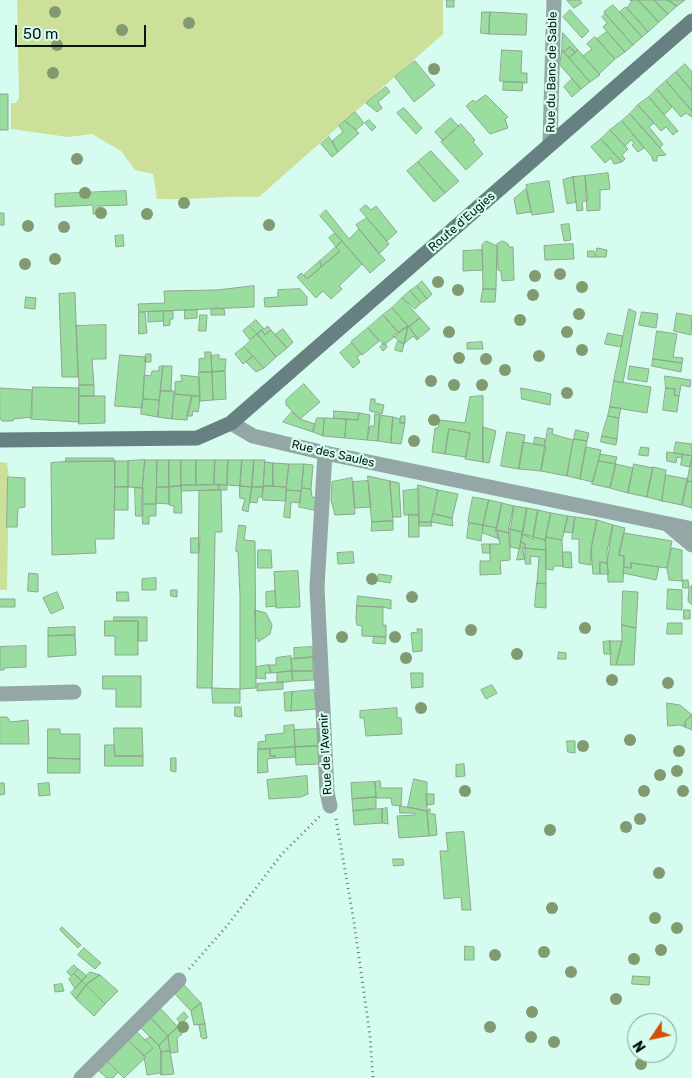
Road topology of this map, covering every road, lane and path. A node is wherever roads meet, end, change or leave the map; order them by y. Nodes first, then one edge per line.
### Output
1 (554, 0) edge
2 (692, 21) edge
3 (550, 144) junction
4 (231, 423) junction
5 (0, 440) edge
6 (325, 453) junction
7 (667, 524) junction
8 (692, 529) edge
9 (692, 545) edge
10 (74, 692) dead end
11 (0, 694) edge
12 (330, 806) junction
13 (179, 980) joint
14 (81, 1078) edge
15 (373, 1078) edge

1 - 3 street, Rue du Banc de Sable
2 - 3 main road, Route d'Eugies
3 - 4 main road, Route d'Eugies
4 - 5 main road
4 - 6 street, Rue des Saules
6 - 7 street, Rue des Saules
6 - 12 street, Rue de l'Avenir
7 - 8 street, Rue des Saules
7 - 9 street, Rue des Saules
10 - 11 street
12 - 13 path, Rue de l'Avenir
12 - 15 path
13 - 14 street

